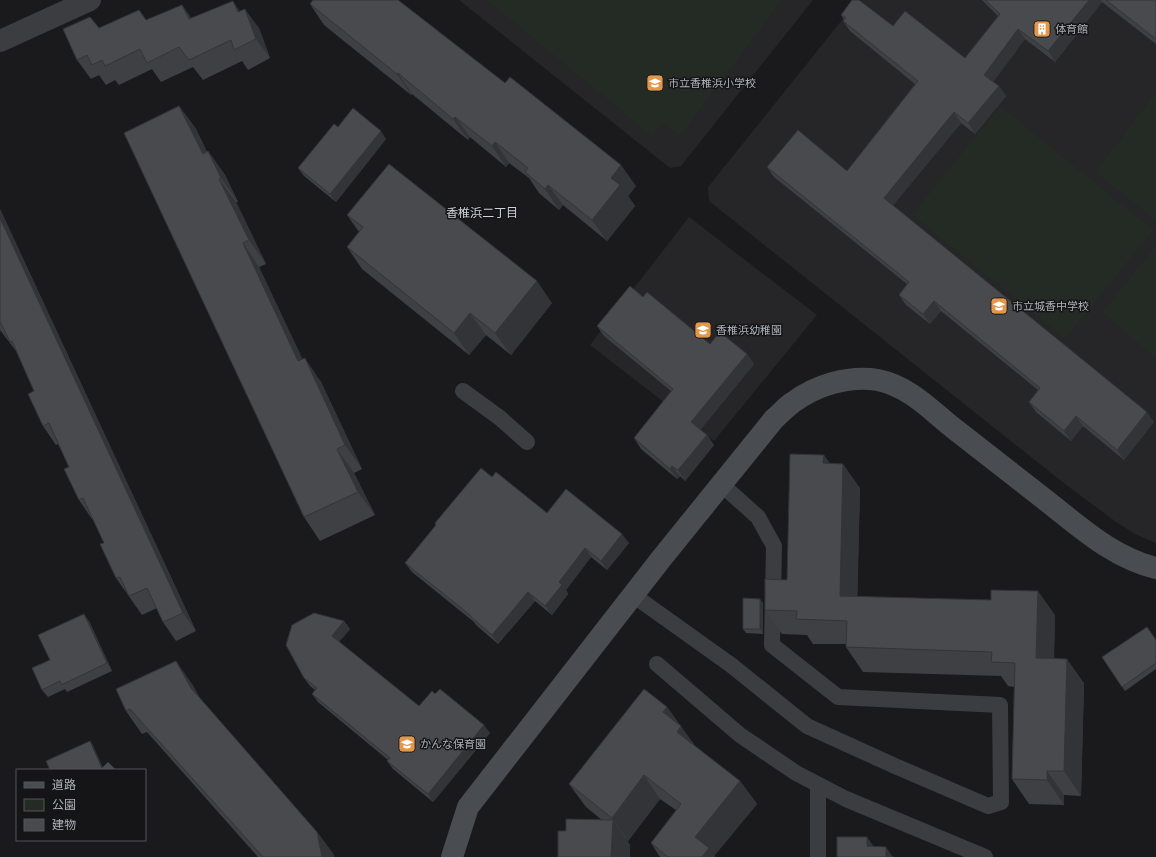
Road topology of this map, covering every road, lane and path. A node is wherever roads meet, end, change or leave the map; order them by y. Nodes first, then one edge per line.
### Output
1 (90, 0) edge
2 (0, 41) edge
3 (463, 391) dead end
4 (527, 442) dead end
5 (722, 485) junction
6 (1156, 568) edge
7 (633, 595) junction
8 (657, 664) dead end
9 (818, 785) junction
10 (452, 857) edge
11 (818, 857) edge
12 (985, 857) edge

1 - 2 street
3 - 4 lane
5 - 6 street
5 - 7 street
5 - 7 lane
7 - 10 street
8 - 9 lane
9 - 11 lane
9 - 12 lane

